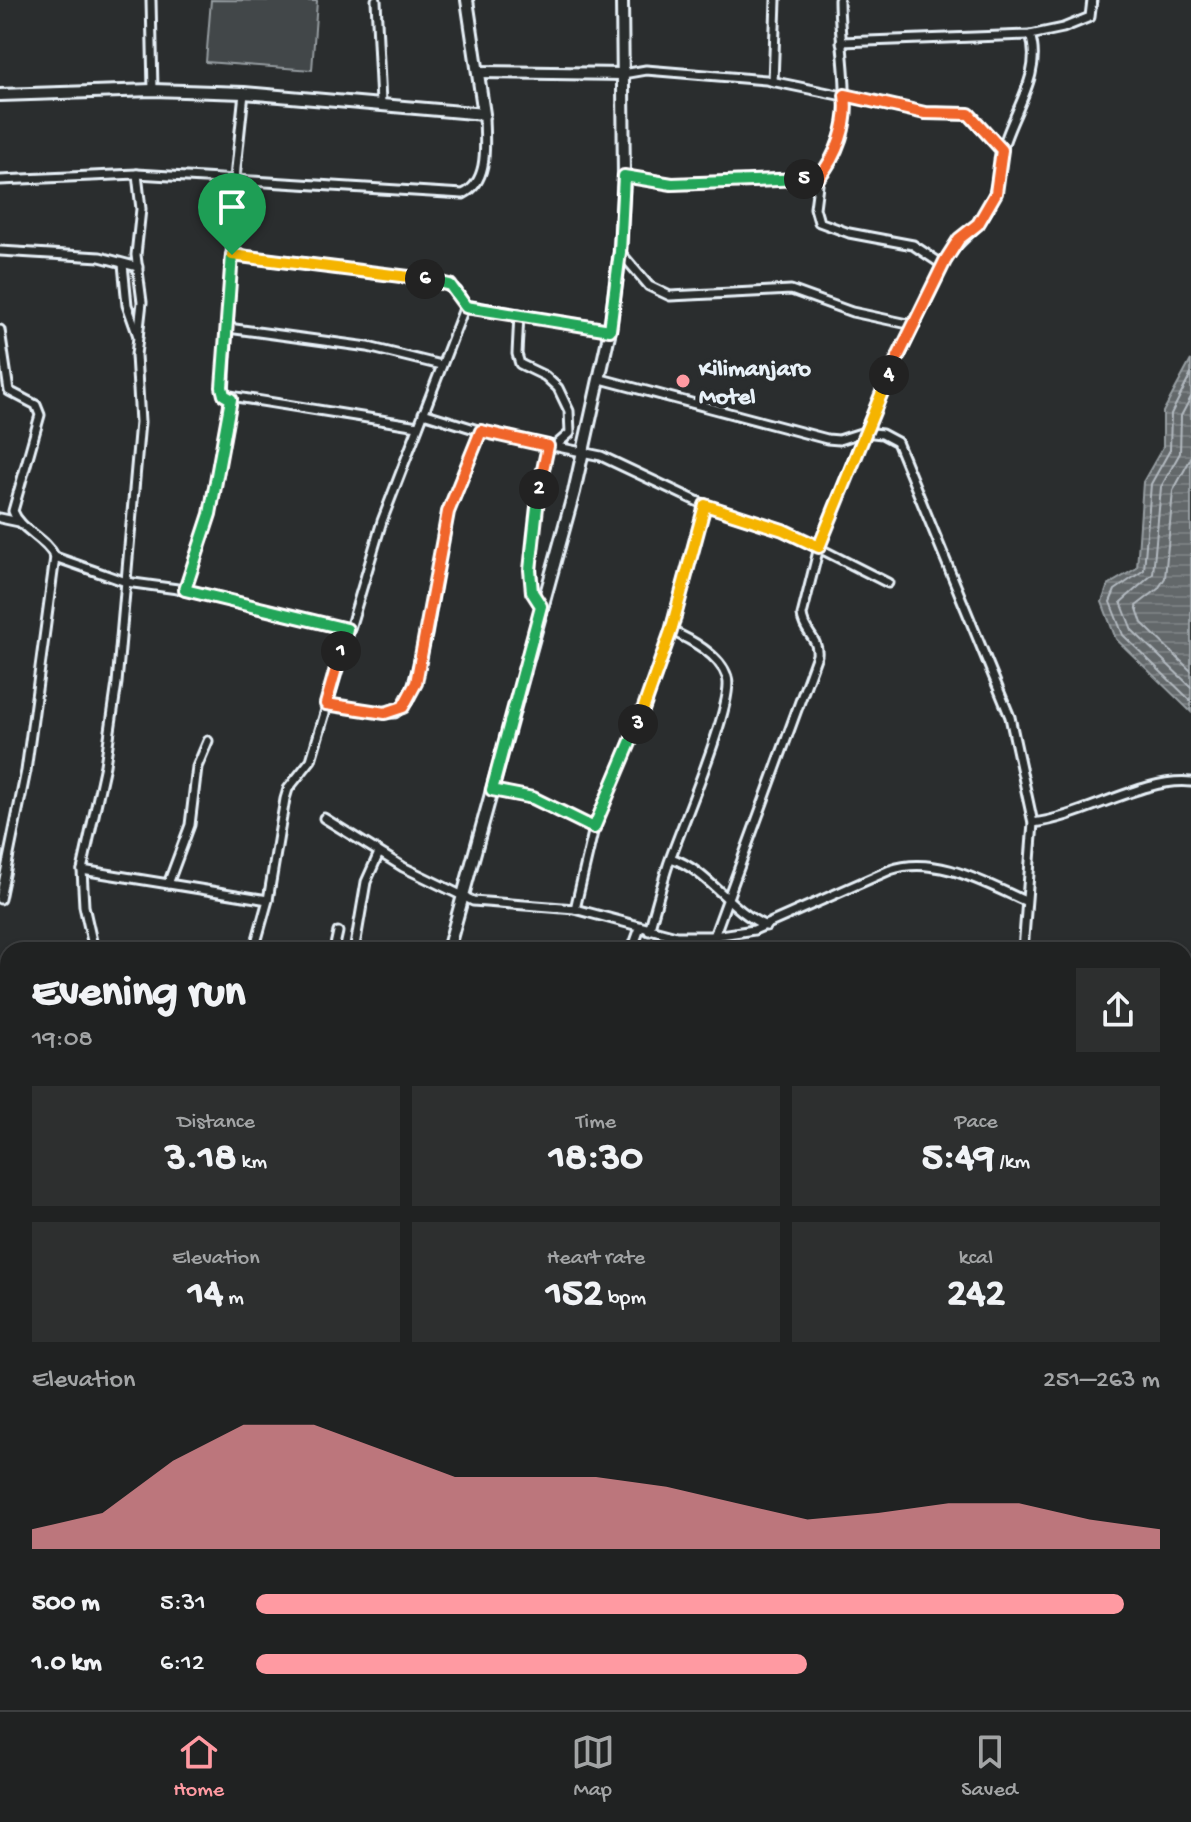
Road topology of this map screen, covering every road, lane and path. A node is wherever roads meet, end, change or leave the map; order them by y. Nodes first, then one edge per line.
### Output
1 (151, 0) edge
2 (376, 0) edge
3 (467, 0) edge
4 (622, 0) edge
5 (776, 0) edge
6 (839, 0) edge
7 (1092, 0) edge
8 (1030, 35) junction
9 (841, 42) junction
10 (479, 72) junction
11 (623, 74) junction
12 (773, 82) junction
13 (153, 90) junction
14 (244, 93) junction
15 (0, 95) edge
16 (845, 95) junction
17 (381, 103) junction
18 (484, 114) junction
19 (1002, 150) junction
20 (137, 174) junction
21 (624, 176) junction
22 (819, 177) junction
23 (235, 178) junction
24 (0, 180) edge
25 (0, 251) edge
26 (620, 252) junction
27 (232, 255) junction
28 (123, 264) junction
29 (943, 265) junction
30 (138, 267) junction
31 (466, 307) junction
32 (519, 314) junction
33 (913, 325) junction
34 (228, 328) junction
35 (0, 330) edge
36 (610, 330) junction
37 (138, 338) junction
38 (441, 365) junction
39 (601, 379) junction
40 (5, 390) edge
41 (231, 399) junction
42 (423, 413) junction
43 (418, 426) junction
44 (481, 431) junction
45 (864, 432) junction
46 (551, 447) junction
47 (585, 452) junction
48 (705, 505) junction
49 (0, 518) edge
50 (19, 522) junction
51 (819, 547) junction
52 (55, 557) junction
53 (126, 582) junction
54 (888, 583) dead end
55 (185, 590) junction
56 (541, 606) junction
57 (347, 629) junction
58 (671, 631) junction
59 (326, 704) junction
60 (208, 741) dead end
61 (1191, 782) edge
62 (492, 790) junction
63 (324, 818) dead end
64 (1033, 823) junction
65 (594, 828) junction
66 (379, 853) junction
67 (671, 858) junction
68 (82, 870) junction
69 (168, 884) junction
70 (462, 897) junction
71 (0, 899) edge
72 (726, 899) junction
73 (268, 900) junction
74 (1025, 901) junction
75 (575, 909) junction
76 (766, 926) junction
77 (640, 928) junction
78 (649, 931) junction
79 (338, 932) dead end
80 (714, 936) junction
81 (95, 942) edge
82 (256, 942) edge
83 (336, 942) edge
84 (356, 942) edge
85 (450, 942) edge
86 (635, 942) edge
87 (712, 942) edge
88 (1023, 942) edge

1 - 13 street
2 - 17 street
3 - 10 street
4 - 11 street
5 - 12 street
6 - 9 street
7 - 8 street
8 - 9 street
8 - 19 street
9 - 16 street
10 - 11 street
10 - 18 street
11 - 12 street
11 - 21 street
12 - 16 street
13 - 14 street
13 - 15 street
14 - 17 street
14 - 23 street
16 - 19 street
16 - 22 street
17 - 18 street
18 - 23 street
19 - 29 street
20 - 23 street
20 - 24 street
20 - 30 street
21 - 22 street
21 - 26 street
22 - 29 street
23 - 27 street
25 - 28 street
26 - 33 street
26 - 36 street
27 - 31 street
27 - 34 street
28 - 30 street
28 - 37 street
29 - 33 street
30 - 37 street
31 - 32 street
31 - 38 street
32 - 36 street
32 - 46 street
33 - 45 street
34 - 38 street
34 - 41 street
35 - 40 street
36 - 39 street
37 - 53 street
38 - 42 street
39 - 45 street
39 - 47 street
40 - 50 street
41 - 43 street
41 - 55 street
42 - 43 street
42 - 44 street
43 - 57 street
44 - 46 street
44 - 59 street
45 - 51 street
45 - 64 street
46 - 47 street
46 - 56 street
47 - 48 street
47 - 56 street
48 - 51 street
48 - 58 street
49 - 50 street
50 - 52 street
51 - 54 street
51 - 72 street
52 - 53 street
52 - 71 street
53 - 55 street
53 - 68 street
55 - 57 street
56 - 62 street
57 - 59 street
58 - 65 street
58 - 67 street
59 - 73 street
60 - 69 street
61 - 64 street
62 - 65 street
62 - 70 street
63 - 66 street
64 - 74 street
65 - 75 street
66 - 70 street
66 - 84 street
67 - 72 street
67 - 78 street
68 - 69 street
68 - 81 street
69 - 73 street
70 - 75 street
70 - 85 street
72 - 76 street
72 - 80 street
73 - 82 street
74 - 76 street
74 - 88 street
75 - 77 street
76 - 80 street
77 - 78 street
77 - 86 street
78 - 80 street
79 - 83 street
80 - 87 street

